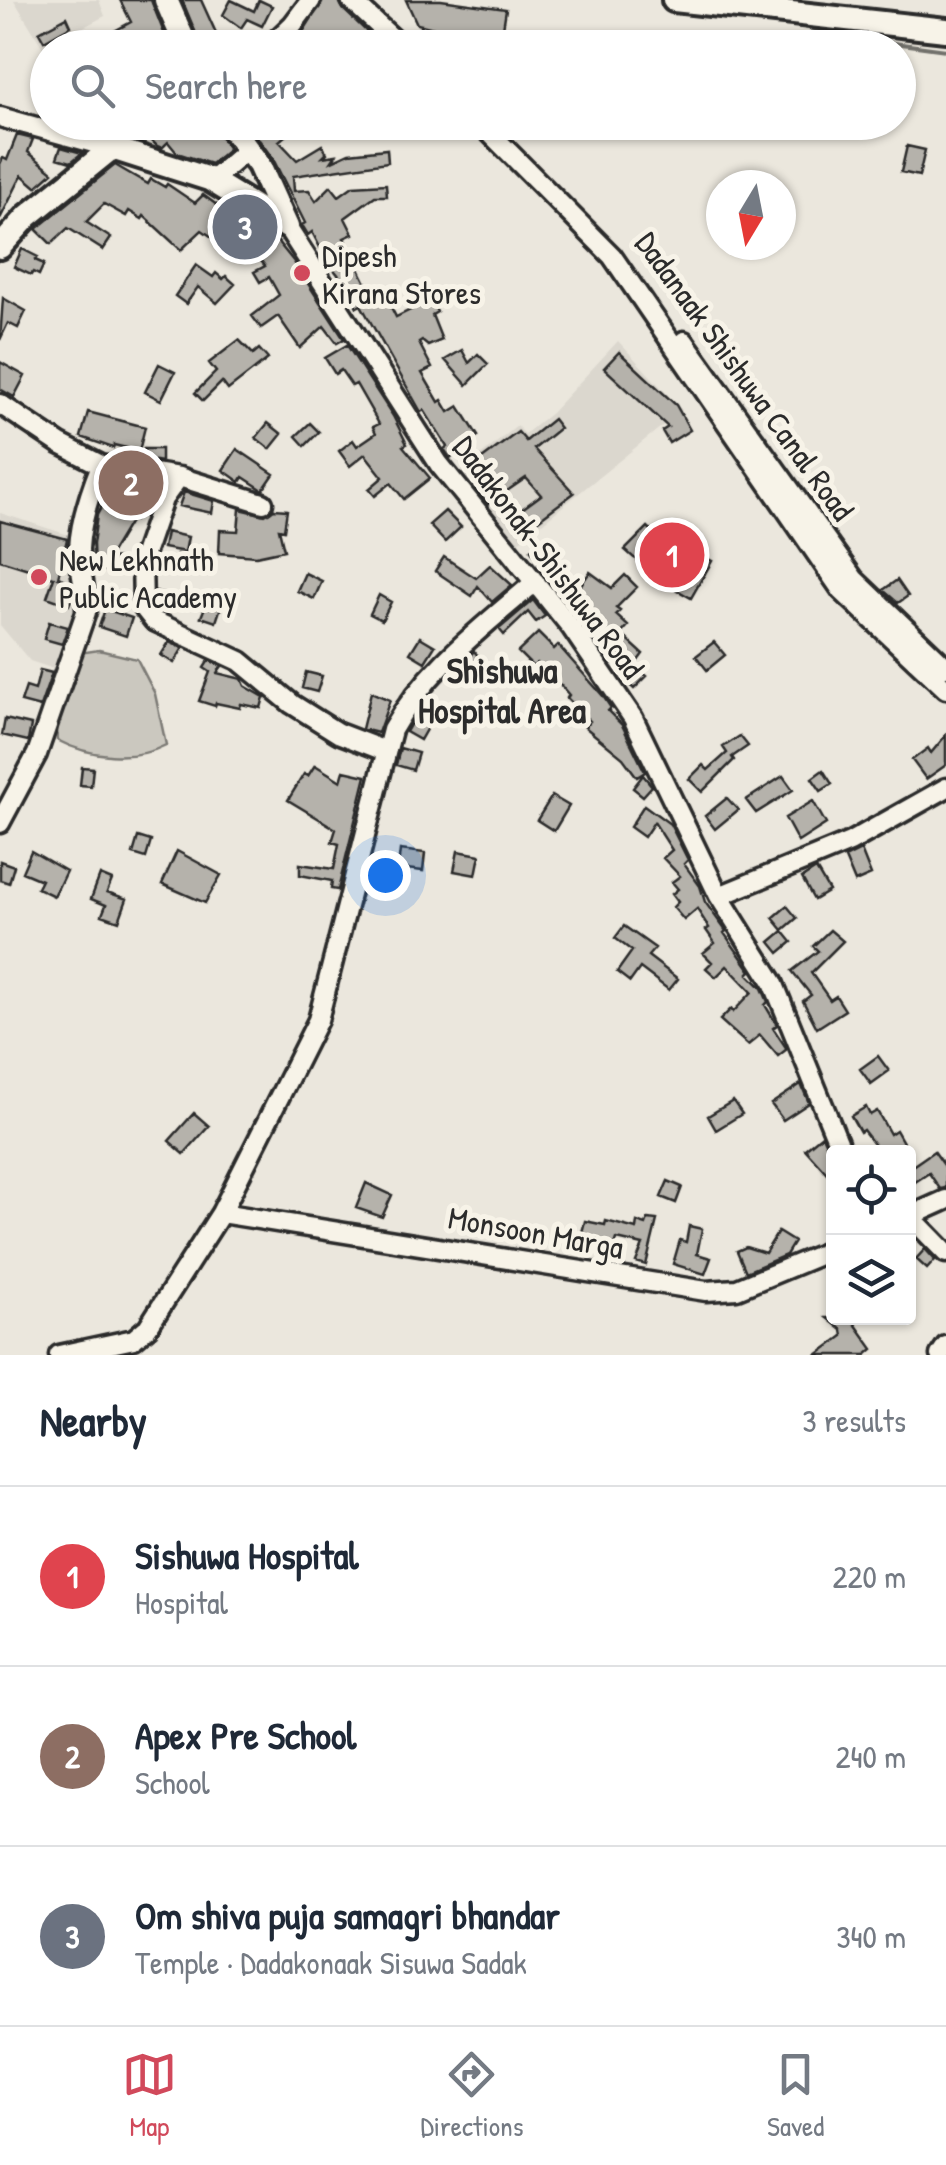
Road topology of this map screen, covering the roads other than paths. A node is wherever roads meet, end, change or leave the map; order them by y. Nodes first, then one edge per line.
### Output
1 (166, 0) edge
2 (310, 0) edge
3 (351, 0) edge
4 (364, 0) edge
5 (674, 0) edge
6 (179, 30) edge
7 (287, 30) edge
8 (384, 30) edge
9 (396, 30) edge
10 (946, 30) edge
11 (0, 117) edge
12 (30, 125) edge
13 (83, 140) edge
14 (240, 140) edge
15 (496, 140) edge
16 (510, 140) edge
17 (112, 148) junction
18 (248, 150) junction
19 (212, 180) junction
20 (287, 226) junction
21 (0, 248) edge
22 (0, 404) edge
23 (101, 465) junction
24 (179, 477) junction
25 (263, 503) dead end
26 (535, 582) junction
27 (946, 667) edge
28 (946, 689) edge
29 (386, 751) junction
30 (946, 788) edge
31 (0, 824) edge
32 (719, 896) junction
33 (839, 1145) edge
34 (946, 1200) edge
35 (221, 1213) junction
36 (916, 1213) edge
37 (916, 1223) edge
38 (826, 1252) edge
39 (946, 1253) edge
40 (946, 1346) edge
41 (58, 1355) edge
42 (940, 1355) edge

1 - 6 main road
2 - 7 street
3 - 8 street
4 - 9 street
5 - 10 main road
11 - 12 street
13 - 17 street
14 - 18 main road
15 - 28 street, Dadanaak Shishuwa Canal Road
16 - 27 street, Dadanaak Shishuwa Canal Road
17 - 19 main road
17 - 21 main road
18 - 19 street
18 - 20 main road
19 - 20 main road
20 - 26 street, Dadakonak-Shishuwa Road
22 - 23 street
23 - 24 street
23 - 31 street
24 - 25 street
24 - 29 street
26 - 29 street
26 - 32 street, Dadakonak-Shishuwa Road
29 - 35 street
30 - 32 street
32 - 33 street, Dadakonak-Shishuwa Road
34 - 36 street
35 - 38 street, Monsoon Marga
35 - 41 street
37 - 39 street
40 - 42 street

